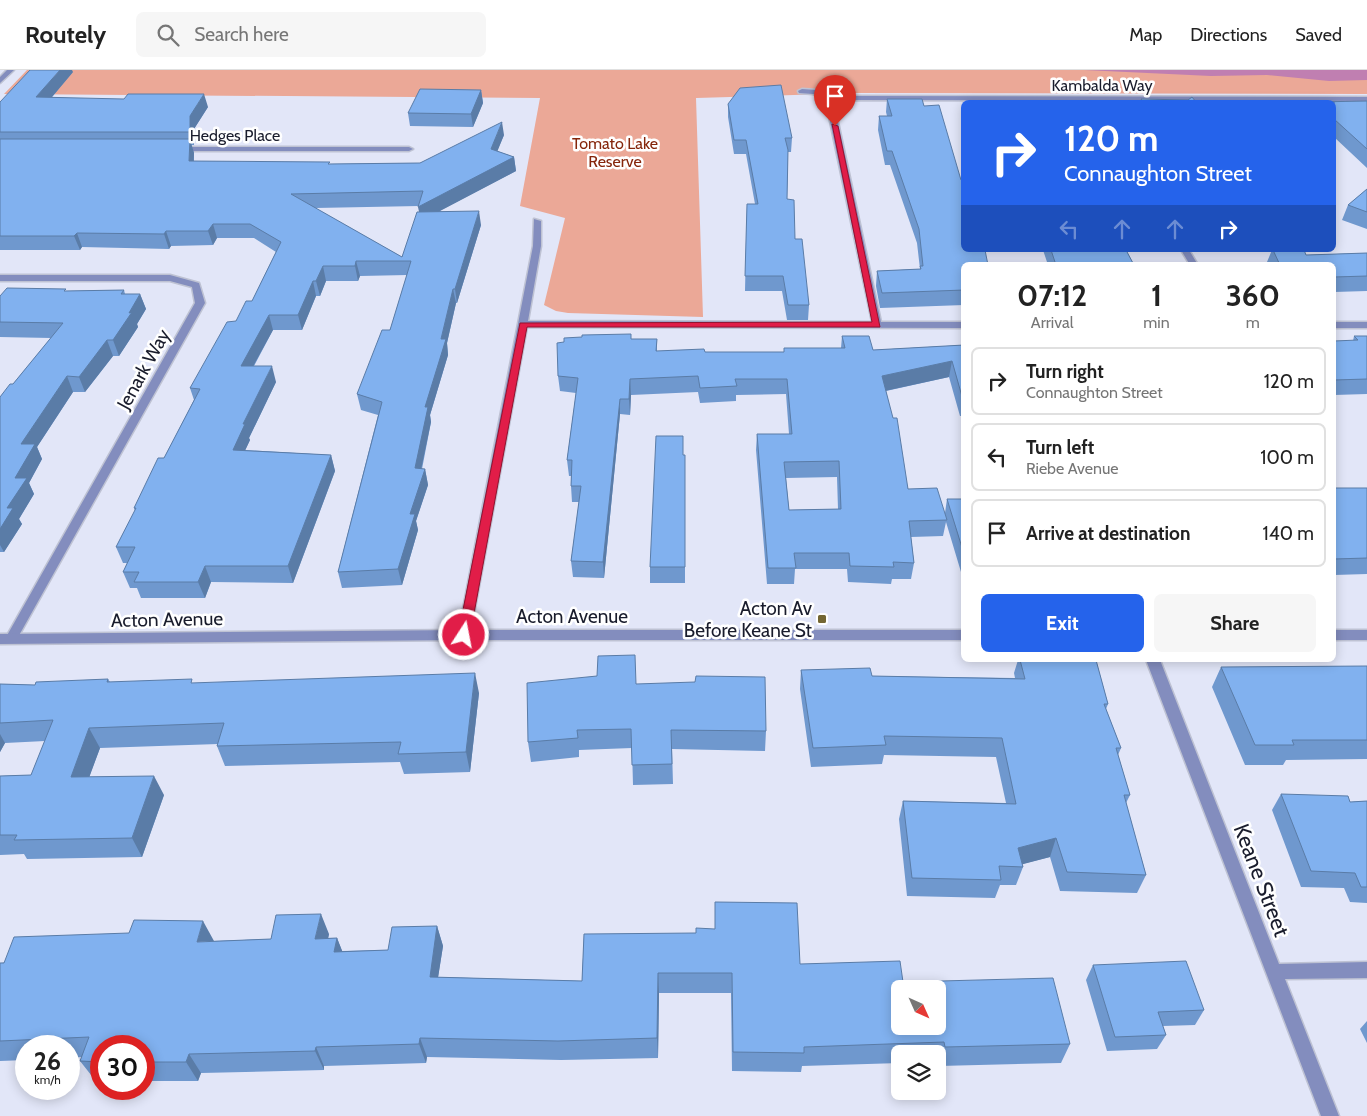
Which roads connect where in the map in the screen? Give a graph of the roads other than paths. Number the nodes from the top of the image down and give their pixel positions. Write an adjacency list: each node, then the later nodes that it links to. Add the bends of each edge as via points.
1 (11, 70): 2 (street)
2 (0, 81)
3 (802, 90): 7 (street)
4 (1367, 99): 6 (street, Kambalda Way)
5 (1014, 100): 7 (street, Kambalda Way, via 855,98)
6 (1230, 100)
7 (838, 101): 13 (street, via 831,107)
8 (170, 149): 9 (street, Hedges Place)
9 (409, 149)
10 (537, 221): 12 (street)
11 (0, 278): 21 (street, Jenark Way, via 170,278 196,285 200,303)
12 (523, 324): 13 (street); 17 (street)
13 (877, 325): 14 (street)
14 (961, 325)
15 (1336, 325): 16 (street)
16 (1367, 325)
17 (464, 635): 18 (street, Acton Avenue); 21 (street, Acton Avenue)
18 (961, 635)
19 (1336, 635): 20 (street)
20 (1367, 635)
21 (6, 639)
22 (1154, 662): 24 (street, Keane Street)
23 (1367, 970): 24 (street)
24 (1274, 972): 25 (street, Keane Street)
25 (1330, 1116)

